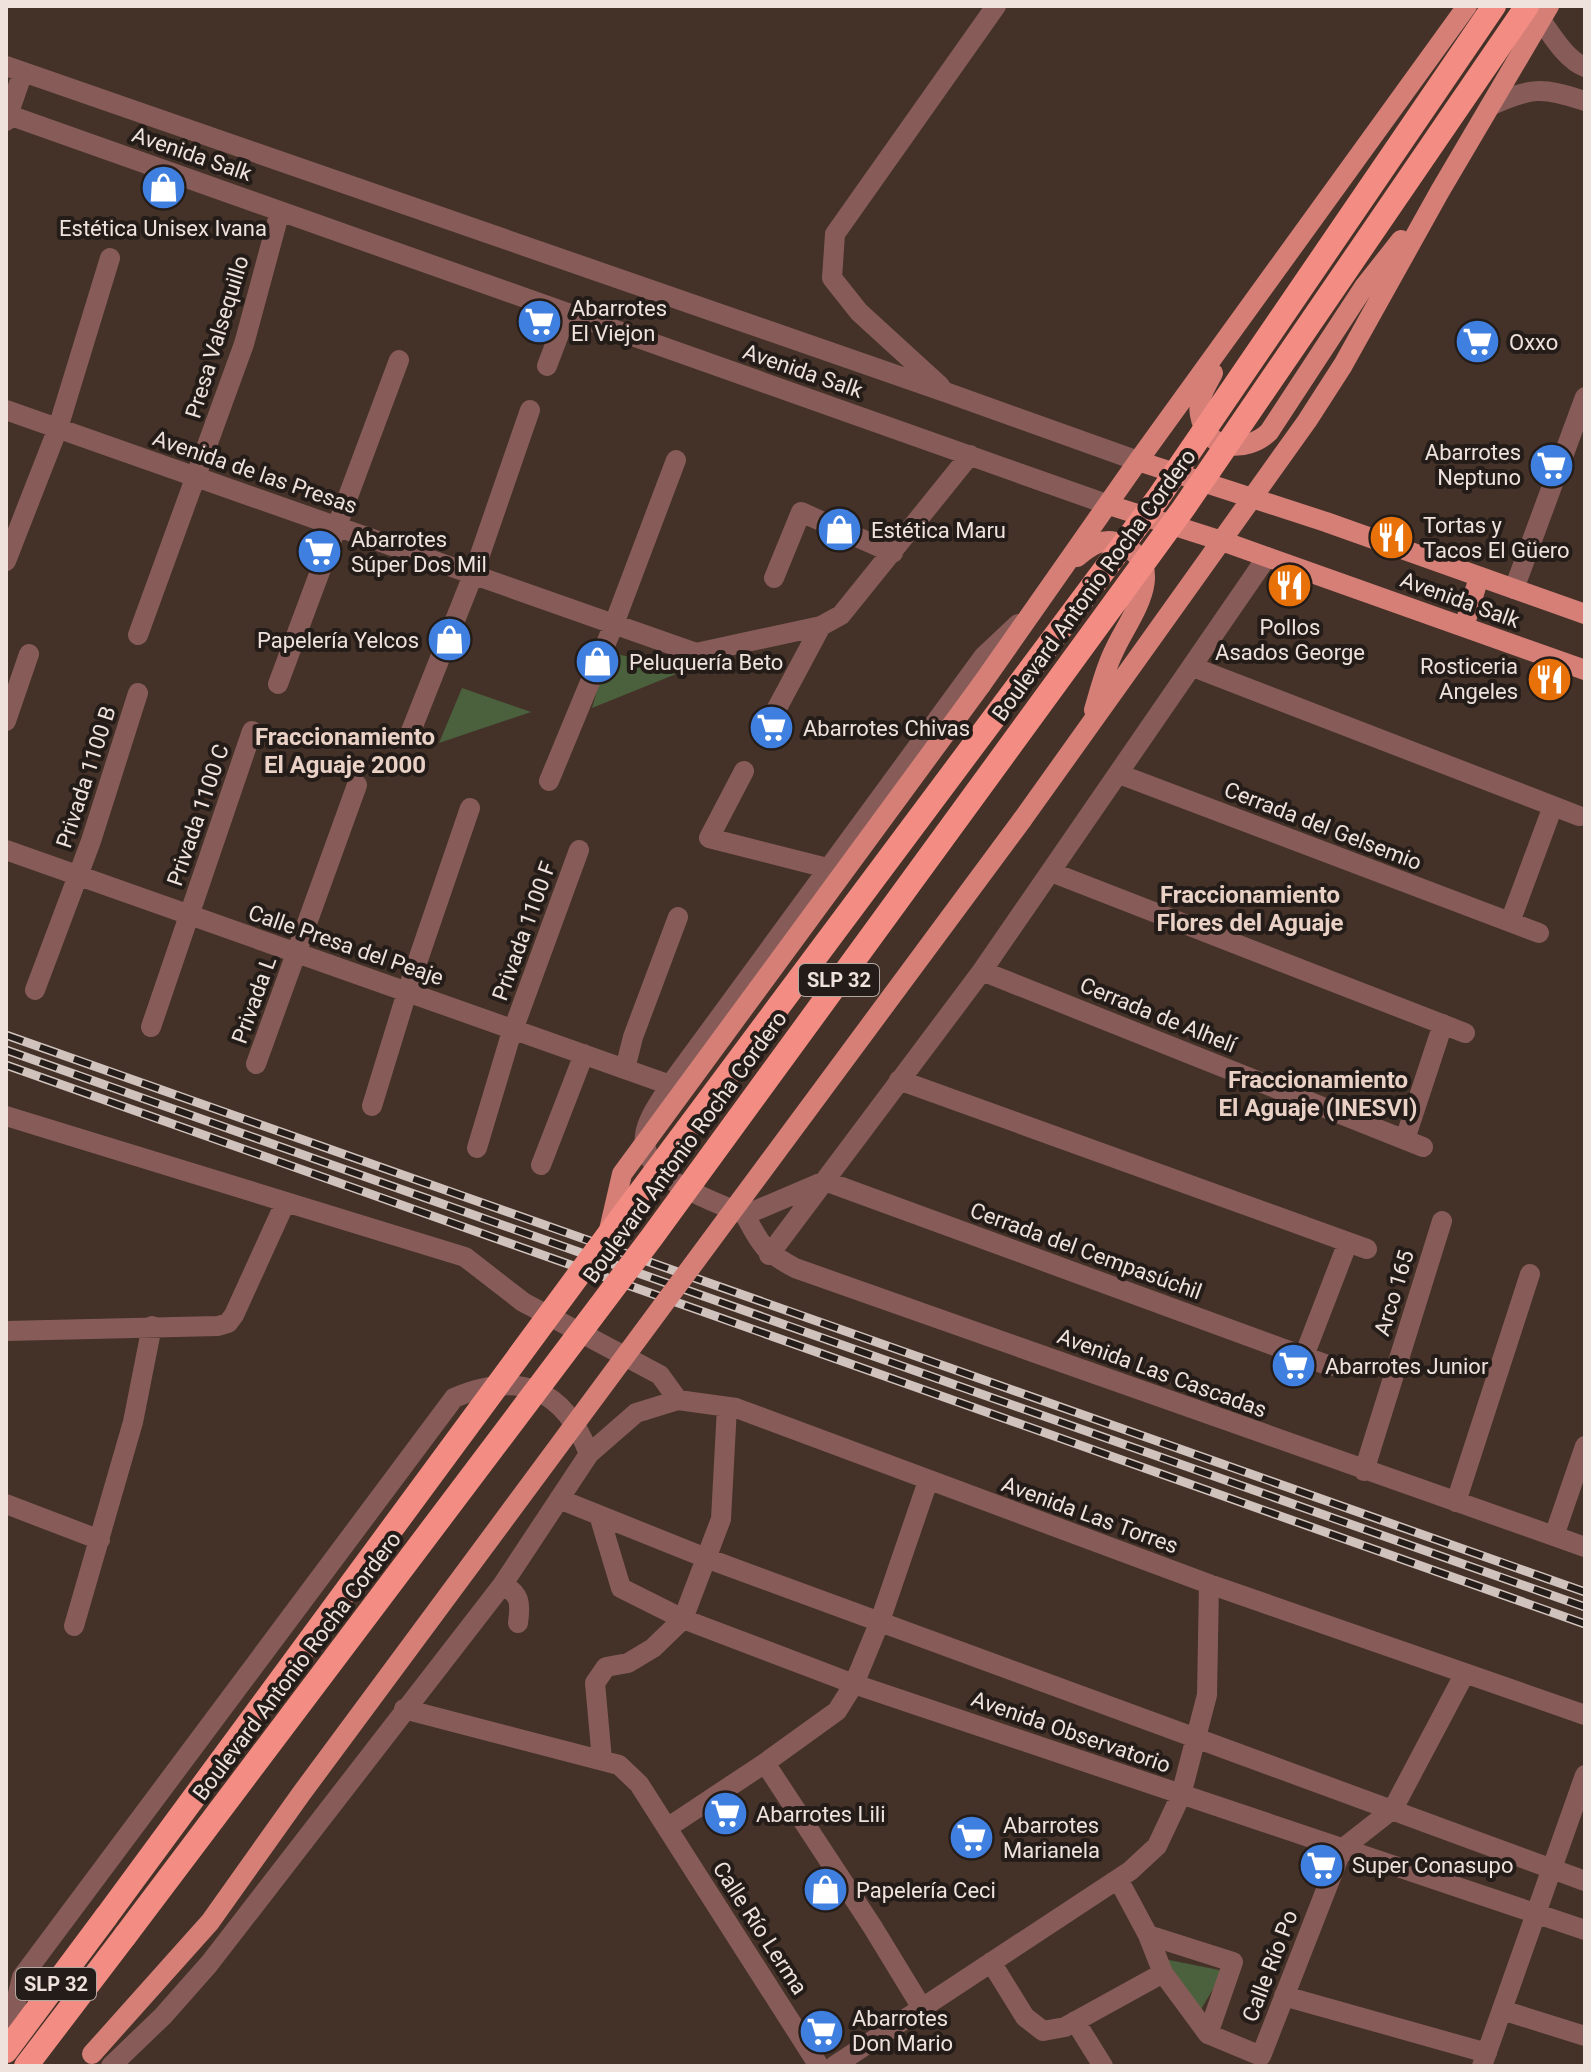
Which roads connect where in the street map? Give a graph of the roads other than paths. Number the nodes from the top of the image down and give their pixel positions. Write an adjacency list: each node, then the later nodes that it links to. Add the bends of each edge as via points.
1 (996, 6): 17 (street, via 835,234 832,278 859,312)
2 (1467, 6): 14 (main road, Boulevard Antonio Rocha Cordero)
3 (1494, 6): 91 (highway, Boulevard Antonio Rocha Cordero / SLP 32, bridge, via 1158,498)
4 (1538, 10): 5 (street, via 1560,47); 8 (main road); 148 (highway, Boulevard Antonio Rocha Cordero / SLP 32, bridge, via 1174,521 652,1237)
5 (1585, 67)
6 (15, 69): 9 (street); 17 (street, Avenida Salk)
7 (1585, 101): 8 (street, via 1549,90 1521,92)
8 (1490, 106): 10 (main road)
9 (7, 117): 11 (street, Avenida Salk)
10 (1440, 191): 14 (main road, via 1364,287 1269,432 1240,447 1219,442 1200,416 1202,393); 26 (main road, via 1343,365)
11 (280, 211): 13 (street, Avenida Salk); 25 (street, Presa Valsequillo, via 244,344)
12 (110, 258): 21 (street)
13 (567, 313): 16 (street); 22 (street, Avenida Salk)
14 (1237, 323): 24 (main road, Boulevard Antonio Rocha Cordero)
15 (399, 360): 28 (street)
16 (547, 366)
17 (948, 393): 24 (street, Avenida Salk)
18 (1584, 404): 37 (street)
19 (6, 410): 21 (street, Avenida de las Presas)
20 (530, 410): 34 (street)
21 (58, 428): 25 (street, Avenida de las Presas); 32 (street)
22 (970, 455): 27 (street, Avenida Salk); 30 (street, Avenida de las Presas)
23 (676, 460): 40 (street)
24 (1138, 461): 26 (main road, Avenida Salk); 27 (main road, Boulevard Antonio Rocha Cordero)
25 (197, 477): 28 (street, Avenida de las Presas); 43 (street, Presa Valsequillo)
26 (1253, 497): 29 (main road); 35 (main road, Avenida Salk)
27 (1109, 505): 29 (main road, Avenida Salk); 33 (main road, Boulevard Antonio Rocha Cordero)
28 (336, 527): 34 (street, Avenida de las Presas); 47 (street)
29 (1222, 541): 31 (main road, Avenida Salk); 51 (main road)
30 (893, 553): 36 (street, via 801,512); 41 (street, Avenida de las Presas, via 841,615)
31 (1267, 557): 42 (main road, Avenida Salk); 45 (street)
32 (6, 561)
33 (1063, 570): 38 (main road, Boulevard Antonio Rocha Cordero); 51 (main road, via 1101,541 1115,541 1129,548 1145,573 1141,601 1113,652)
34 (473, 575): 40 (street, Avenida de las Presas); 53 (street)
35 (1479, 577): 37 (main road, Avenida Salk); 42 (main road)
36 (774, 578)
37 (1514, 589): 39 (main road, Avenida Salk)
38 (1038, 605): 63 (street, Boulevard Antonio Rocha Cordero, via 984,656); 91 (main road, bridge, via 622,1174)
39 (1585, 614)
40 (614, 624): 41 (street, Avenida de las Presas, via 696,653); 56 (street)
41 (821, 626): 50 (street)
42 (1464, 627): 46 (main road, Avenida Salk)
43 (138, 635)
44 (29, 654): 49 (street)
45 (1193, 667): 55 (street); 58 (street)
46 (1585, 670)
47 (278, 684)
48 (138, 693): 65 (street, Privada 1100 B)
49 (6, 721)
50 (768, 725)
51 (1088, 729): 147 (main road, bridge, via 210,1922)
52 (252, 731): 66 (street, Privada 1100 C)
53 (411, 731)
54 (744, 771): 63 (street, via 709,838)
55 (1119, 774): 64 (street); 68 (street, Cerrada del Gelsemio)
56 (549, 781)
57 (357, 785): 70 (street, Privada L)
58 (1553, 806): 60 (street); 68 (street)
59 (470, 808): 73 (street)
60 (1579, 816)
61 (6, 850): 65 (street, Calle Presa del Peaje)
62 (579, 850): 76 (street, Privada 1100 F)
63 (827, 868): 82 (street, Boulevard Antonio Rocha Cordero)
64 (1051, 872): 71 (street); 74 (street)
65 (78, 876): 66 (street, Calle Presa del Peaje); 72 (street, Privada 1100 B)
66 (189, 915): 70 (street, Calle Presa del Peaje); 75 (street, Privada 1100 C)
67 (678, 917): 80 (street)
68 (1510, 922): 69 (street, Cerrada del Gelsemio)
69 (1539, 933)
70 (296, 953): 73 (street, Calle Presa del Peaje); 79 (street, Privada L)
71 (982, 971): 74 (street, Cerrada de Alhelí, via 1414,1143); 81 (street)
72 (35, 990)
73 (407, 992): 76 (street, Calle Presa del Peaje); 83 (street)
74 (1443, 1024): 77 (street)
75 (151, 1027)
76 (513, 1029): 78 (street, Calle Presa del Peaje); 85 (street, Privada 1100 F)
77 (1465, 1033)
78 (584, 1054): 80 (street, Calle Presa del Peaje); 86 (street)
79 (256, 1064)
80 (625, 1069): 82 (street, Calle Presa del Peaje)
81 (899, 1080): 87 (street); 96 (street, via 1358,1246)
82 (670, 1085): 89 (street, Boulevard Antonio Rocha Cordero, via 647,1126 647,1153 659,1172)
83 (372, 1106)
84 (6, 1116): 88 (street)
85 (477, 1148)
86 (541, 1165)
87 (825, 1181): 89 (street); 92 (street); 96 (street, Cerrada del Cempasúchil)
88 (285, 1203): 94 (street, via 228,1323); 98 (street, via 465,1257 523,1302 660,1375)
89 (745, 1215): 92 (street)
90 (1442, 1221): 102 (street, Arco 165)
91 (608, 1235): 145 (highway, Boulevard Antonio Rocha Cordero / SLP 32, bridge)
92 (769, 1255): 102 (street, Avenida Las Cascadas)
93 (1530, 1274): 105 (street)
94 (152, 1326): 95 (street); 109 (street, via 133,1422)
95 (6, 1331)
96 (1304, 1356): 97 (street, Cerrada del Cempasúchil)
97 (1330, 1366)
98 (678, 1400): 99 (street, Avenida Las Torres); 101 (street, Avenida Las Torres, via 636,1413)
99 (727, 1407): 103 (street, Avenida Las Torres); 111 (street, via 721,1519)
100 (1585, 1446): 108 (street)
101 (589, 1454): 104 (street, Avenida Las Torres); 144 (street, via 579,1427 561,1405 536,1390 509,1384 480,1386 454,1398 22,1977)
102 (1364, 1471): 105 (street, Avenida Las Cascadas)
103 (928, 1481): 113 (street, Avenida Las Torres); 115 (street)
104 (559, 1499): 107 (street, Avenida Observatorio); 112 (street, Avenida Las Torres)
105 (1456, 1502): 108 (street, Avenida Las Cascadas)
106 (6, 1504): 109 (street)
107 (599, 1515): 111 (street, Avenida Observatorio); 114 (street, Avenida Observatorio, via 621,1588)
108 (1554, 1536): 110 (street, Avenida Las Cascadas)
109 (100, 1540): 117 (street)
110 (1585, 1547)
111 (706, 1558): 114 (street); 115 (street, Avenida Observatorio)
112 (503, 1584): 116 (street, via 520,1600); 120 (street, Avenida Las Torres)
113 (1209, 1584): 118 (street, Avenida Las Torres); 122 (street, via 1207,1695)
114 (683, 1619): 119 (street, Avenida Observatorio); 123 (street, via 653,1648 628,1663 606,1667 595,1683)
115 (880, 1621): 119 (street); 122 (street, Avenida Observatorio)
116 (518, 1623)
117 (74, 1626)
118 (1465, 1673): 121 (street, Avenida Las Torres); 127 (street)
119 (854, 1684): 124 (street, via 837,1711); 126 (street, Avenida Observatorio)
120 (404, 1709): 123 (street, Calle Río Lerma); 149 (street, Avenida Las Torres, via 209,1964)
121 (1585, 1715)
122 (1196, 1738): 126 (street); 127 (street, Avenida Observatorio)
123 (602, 1760): 128 (street, Calle Río Lerma, via 619,1765 639,1784)
124 (765, 1763): 128 (street); 139 (street)
125 (1585, 1775): 130 (street)
126 (1181, 1795): 129 (street, Avenida Observatorio); 131 (street, via 1157,1846)
127 (1393, 1809): 129 (street); 130 (street, Avenida Observatorio)
128 (667, 1828): 150 (street, Calle Río Lerma)
129 (1342, 1849): 133 (street, Avenida Observatorio); 138 (street, Calle Río Po)
130 (1552, 1870): 132 (street, Avenida Observatorio); 133 (street)
131 (1118, 1879): 135 (street); 136 (street)
132 (1585, 1881)
133 (1536, 1913): 134 (street, Avenida Observatorio); 140 (street)
134 (1585, 1930)
135 (1148, 1935): 137 (street); 142 (street, via 1233,1962)
136 (991, 1962): 139 (street); 141 (street, via 1025,2017 1043,2031)
137 (1163, 1973): 141 (street); 142 (street)
138 (1284, 1996): 142 (street, Calle Río Po, via 1261,2056); 146 (street)
139 (922, 2008): 151 (street)
140 (1502, 2010): 143 (street); 146 (street)
141 (1075, 2021): 152 (street)
142 (1208, 2034)
143 (1585, 2036)
144 (6, 2044)
145 (6, 2051)
146 (1485, 2059)
147 (86, 2060)
148 (26, 2066)
149 (111, 2066)
150 (819, 2066)
151 (834, 2066)
152 (1103, 2066)

